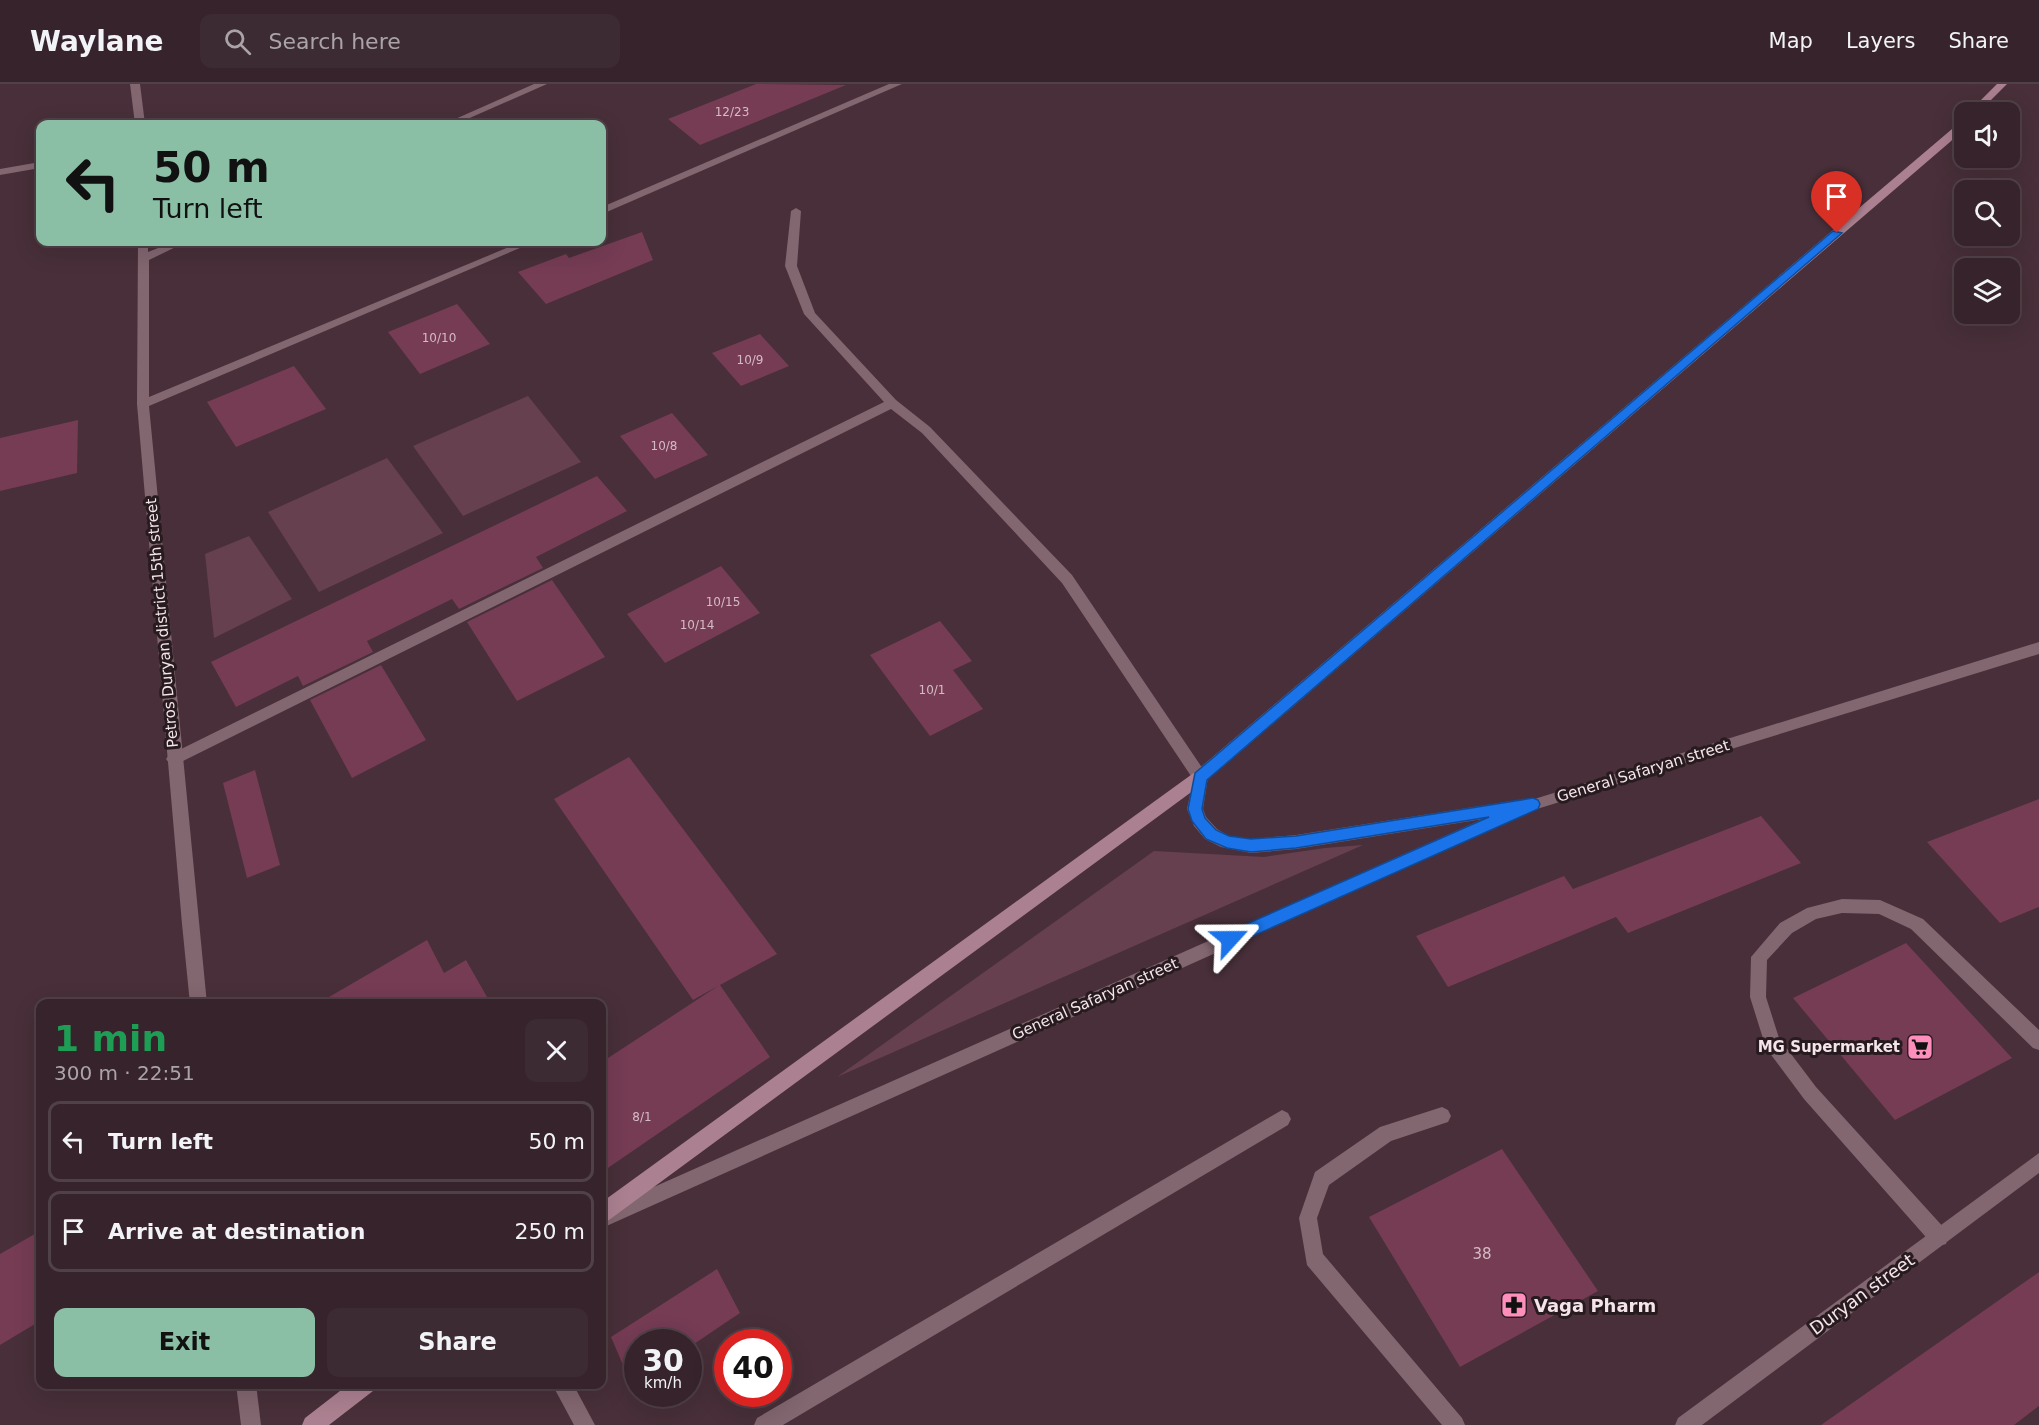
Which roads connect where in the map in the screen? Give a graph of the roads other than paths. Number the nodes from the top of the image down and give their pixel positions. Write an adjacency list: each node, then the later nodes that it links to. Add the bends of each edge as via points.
1 (135, 84): 6 (street)
2 (542, 84): 7 (street)
3 (897, 84): 11 (street)
4 (2002, 84): 5 (main road)
5 (1984, 102)
6 (140, 120)
7 (458, 120)
8 (1954, 132): 21 (main road)
9 (36, 166): 10 (street)
10 (0, 172)
11 (606, 209)
12 (796, 211): 17 (street, via 791,266 810,314)
13 (143, 246): 16 (street, Petros Duryan district 15th street)
14 (171, 246): 16 (street)
15 (519, 246): 18 (street)
16 (143, 258): 18 (street, Petros Duryan district 15th street)
17 (892, 403): 20 (street); 21 (street, via 926,430 1066,579)
18 (143, 404): 20 (street, Petros Duryan district 15th street)
19 (2039, 648): 22 (street, General Safaryan street)
20 (174, 759): 23 (street, Petros Duryan district 15th street)
21 (1200, 777): 22 (street, via 1195,809 1199,821 1211,834 1227,842 1251,846); 28 (main road)
22 (1533, 804): 29 (street, General Safaryan street)
23 (198, 999)
24 (2039, 1042): 30 (street, via 1917,924 1880,907 1842,906 1813,913 1786,928 1759,957 1758,997 1772,1042 1810,1093)
25 (1442, 1116): 38 (street, via 1386,1133 1322,1179 1308,1218 1314,1258)
26 (1282, 1119): 37 (street)
27 (2039, 1162): 30 (street, Duryan street)
28 (606, 1210)
29 (606, 1217)
30 (1939, 1237): 39 (street, Duryan street)
31 (247, 1389): 34 (street)
32 (359, 1389): 35 (main road)
33 (565, 1389): 36 (street)
34 (251, 1425)
35 (312, 1425)
36 (585, 1425)
37 (764, 1425)
38 (1455, 1425)
39 (1685, 1425)

